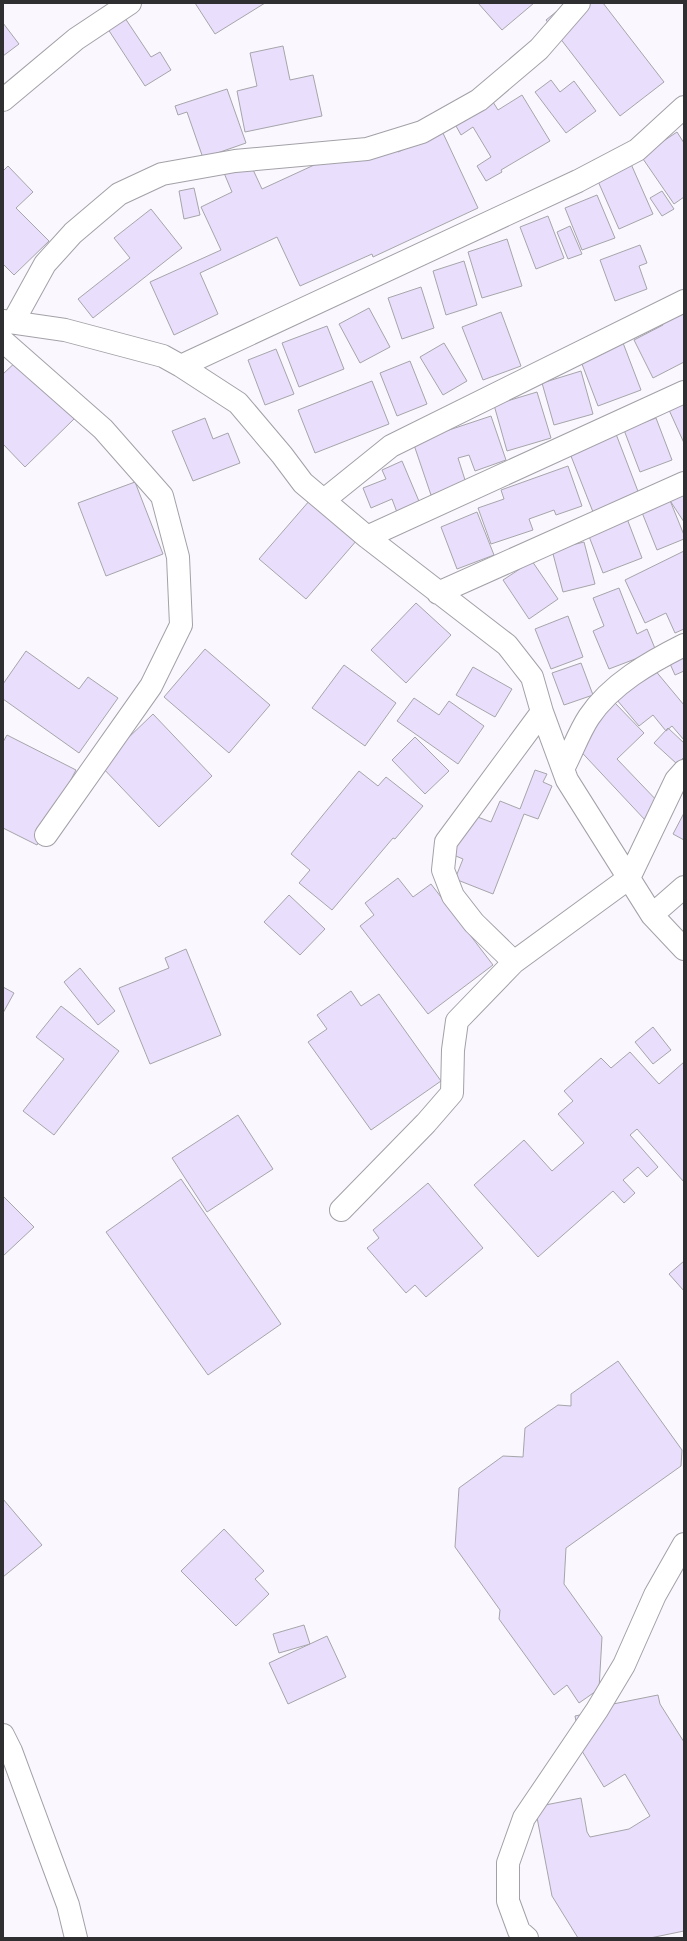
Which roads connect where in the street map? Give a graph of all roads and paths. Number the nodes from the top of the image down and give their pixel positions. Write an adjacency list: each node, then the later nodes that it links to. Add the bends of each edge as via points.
1 (130, 3): 3 (street, via 76,39)
2 (579, 3): 6 (street, via 539,49 479,100 422,132 367,149 235,161 162,174 119,194 73,233 45,264)
3 (3, 100)
4 (684, 107): 8 (street, via 637,150)
5 (684, 301): 11 (street, via 391,446)
6 (8, 321): 8 (street, via 65,330 163,356)
7 (3, 341): 18 (street, via 103,429 162,496 178,557 181,626 151,686)
8 (181, 366): 11 (street, via 238,403 303,483)
9 (684, 392): 12 (street)
10 (684, 482): 13 (street)
11 (324, 500): 12 (street)
12 (367, 537): 13 (street)
13 (438, 593): 15 (street, via 507,645 532,677)
14 (684, 645): 16 (street, via 656,659 611,691 589,717)
15 (542, 712): 16 (street); 23 (street, via 446,842 443,870 453,896 474,924)
16 (563, 769): 19 (street, via 567,780)
17 (684, 771): 19 (street, via 676,780)
18 (46, 835)
19 (629, 878): 21 (street); 23 (street)
20 (684, 887): 21 (street)
21 (652, 915): 22 (street)
22 (684, 949)
23 (514, 962): 24 (street, via 457,1021 452,1093)
24 (341, 1210)
25 (684, 1544): 28 (street, via 655,1595 624,1665 597,1710 524,1818 508,1864 508,1901 519,1931)
26 (3, 1734): 27 (street, via 68,1905)
27 (76, 1938)
28 (527, 1938)

